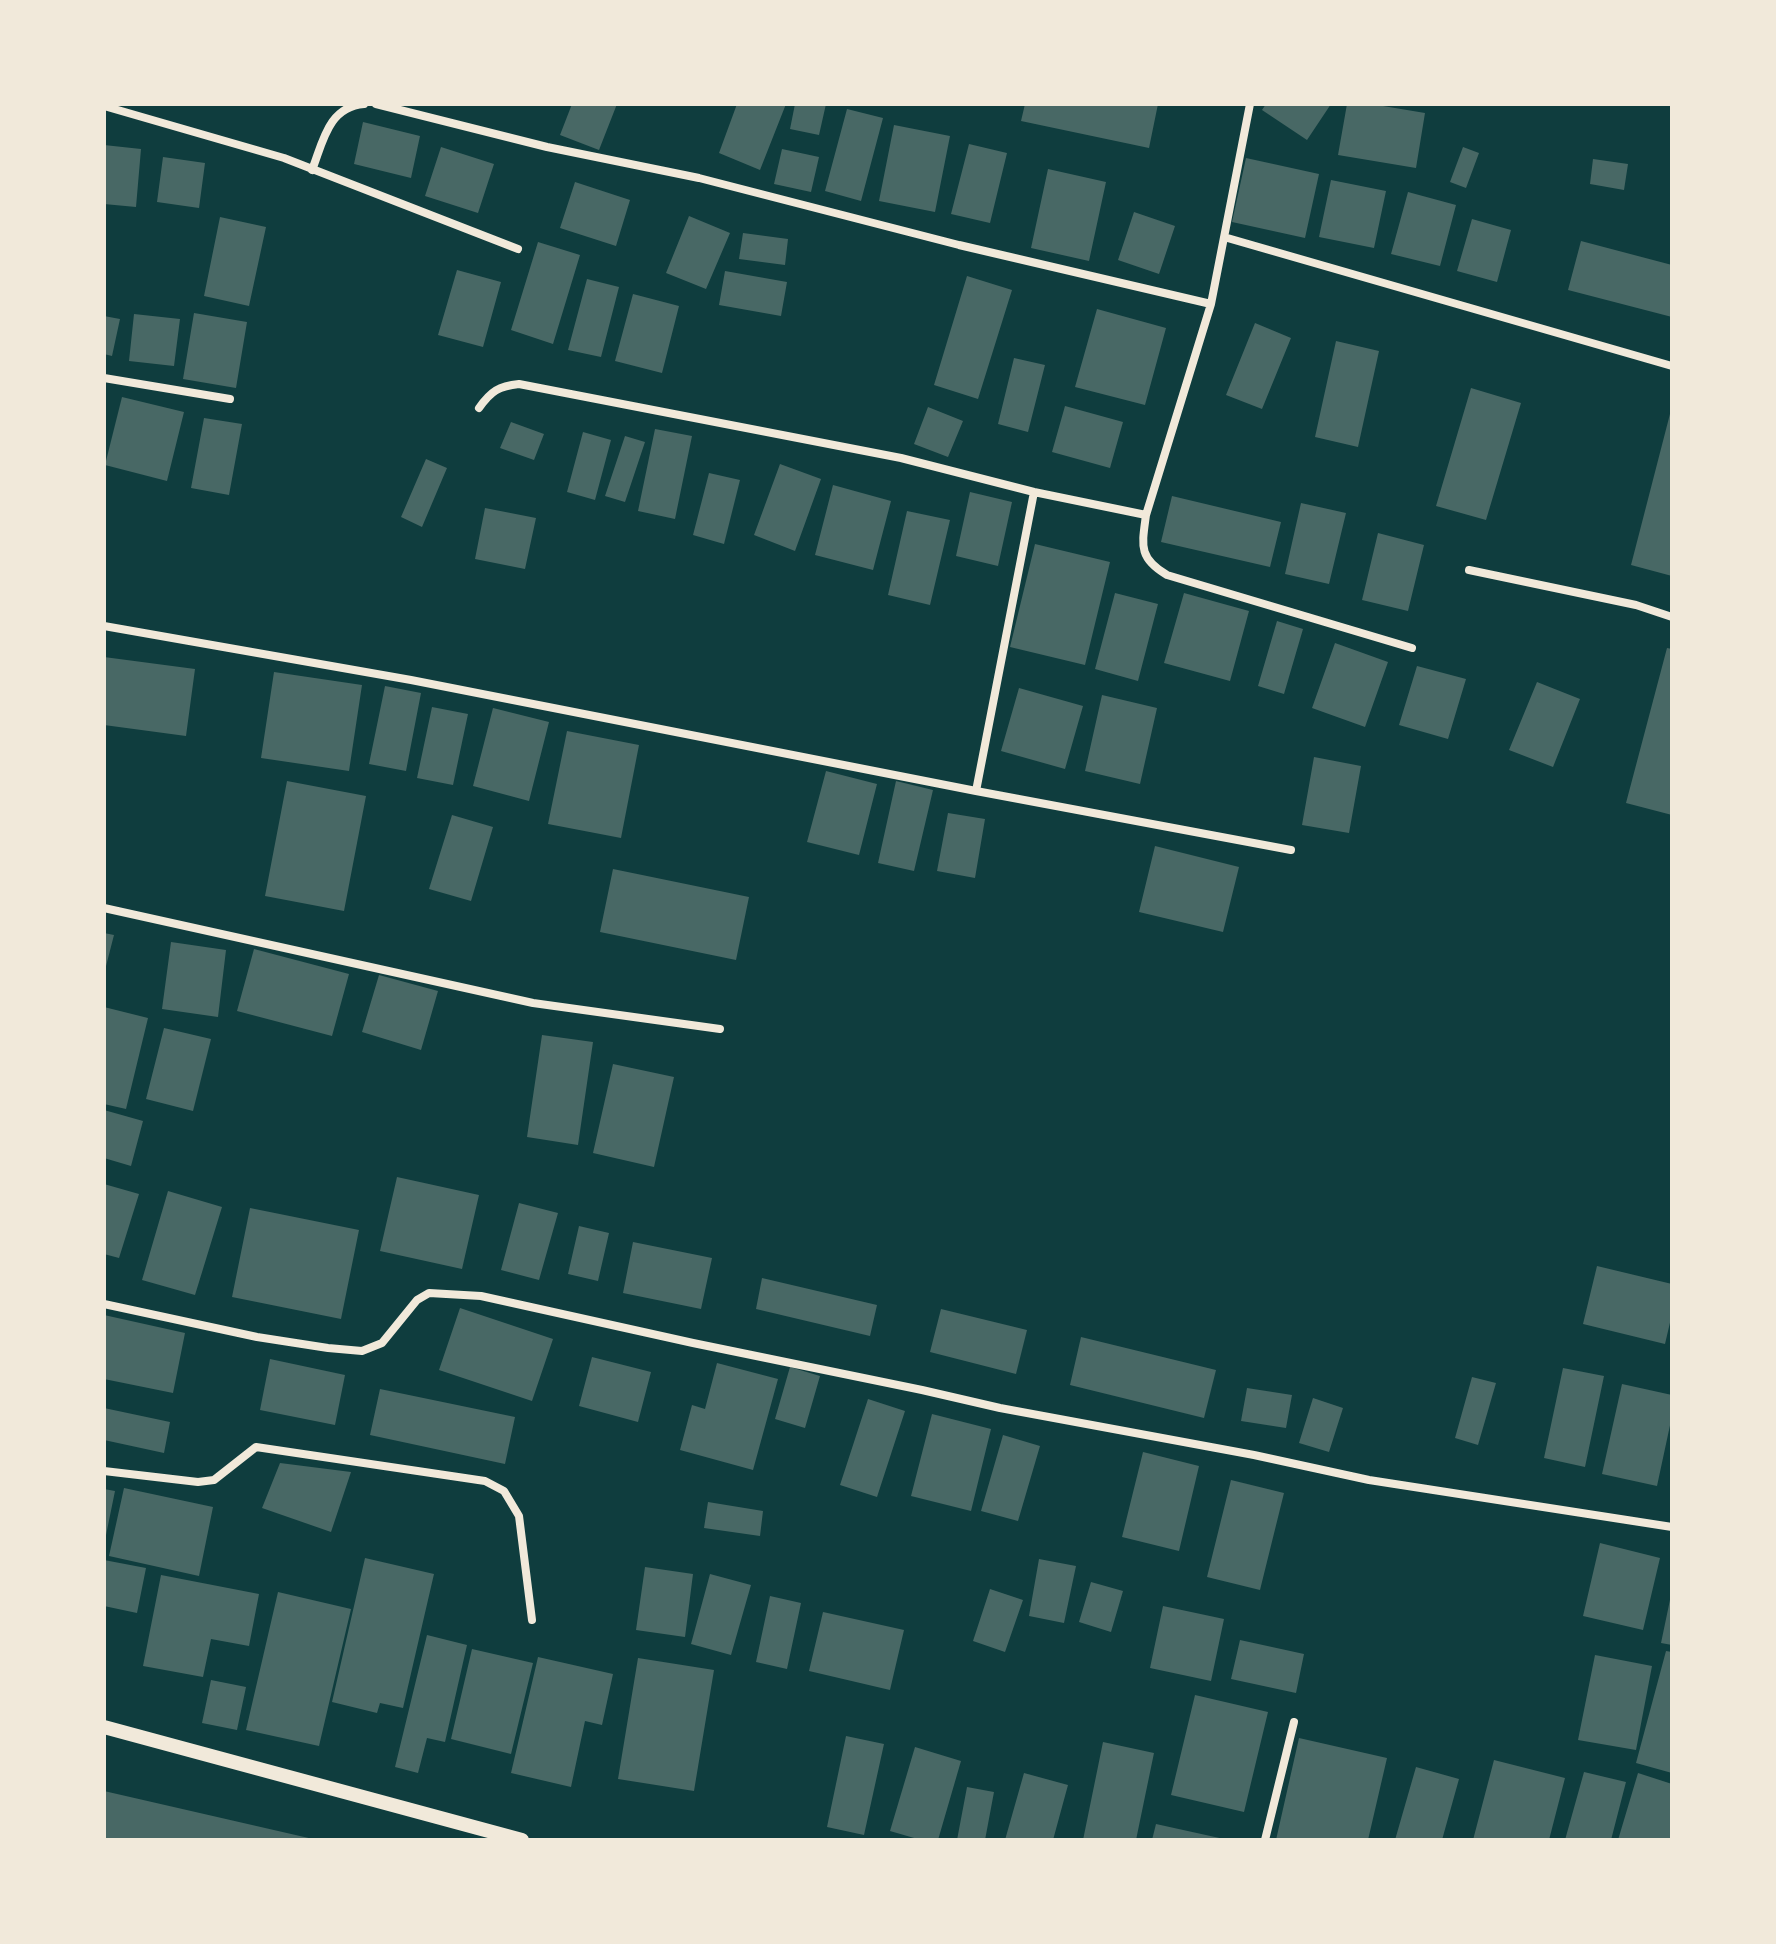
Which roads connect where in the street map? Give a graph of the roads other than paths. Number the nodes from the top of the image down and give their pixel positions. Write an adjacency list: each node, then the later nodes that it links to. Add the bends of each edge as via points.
1 (364, 104): 5 (street, via 342,110 331,121)
2 (376, 104): 8 (street)
3 (1250, 104): 6 (street)
4 (104, 106): 5 (street)
5 (312, 170): 7 (street)
6 (1224, 237): 8 (street); 9 (street)
7 (518, 249)
8 (1211, 304): 14 (street)
9 (1672, 366)
10 (104, 378): 11 (street)
11 (230, 399)
12 (479, 408): 13 (street, via 500,386 519,384 901,458)
13 (1034, 492): 14 (street); 19 (street)
14 (1146, 515): 18 (street, via 1143,552 1167,575)
15 (1469, 570): 16 (street)
16 (1672, 617)
17 (104, 626): 19 (street, via 411,680)
18 (1412, 648)
19 (976, 791): 20 (street)
20 (1291, 850)
21 (104, 908): 22 (street, via 533,1003)
22 (720, 1029)
23 (104, 1304): 25 (street, via 257,1337 362,1351 382,1343 429,1293 481,1296 1000,1408 1369,1480)
24 (104, 1471): 26 (street, via 214,1480 256,1447 485,1481 504,1491 519,1516)
25 (1672, 1527)
26 (532, 1620)
27 (1294, 1722): 30 (street)
28 (104, 1727): 29 (street)
29 (522, 1840)
30 (1265, 1840)

